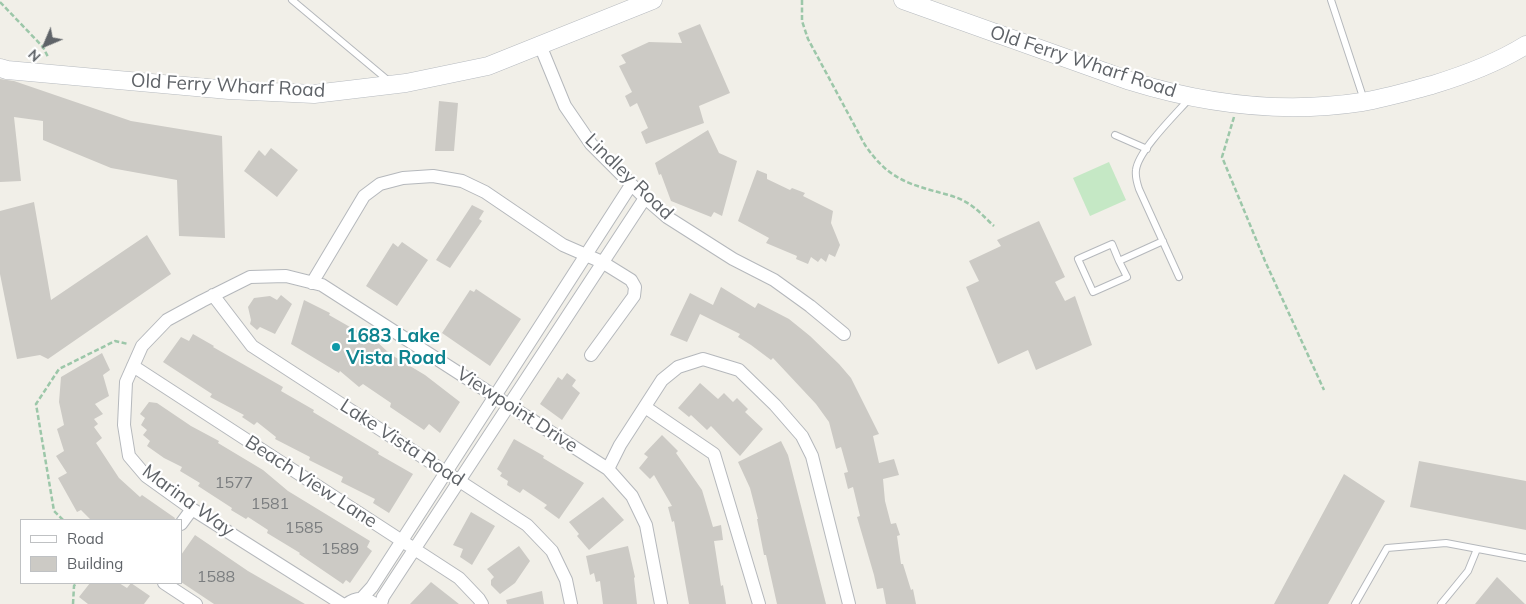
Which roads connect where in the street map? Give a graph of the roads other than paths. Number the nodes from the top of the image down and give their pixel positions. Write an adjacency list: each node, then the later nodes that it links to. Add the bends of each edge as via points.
1 (292, 0): 8 (lane)
2 (653, 0): 5 (street, Old Ferry Wharf Road)
3 (903, 0): 9 (street, Old Ferry Wharf Road, via 1130,82)
4 (1331, 0): 10 (lane)
5 (540, 45): 8 (street, Old Ferry Wharf Road, via 488,66); 13 (street, Lindley Road, via 565,106 591,144)
6 (1526, 45): 10 (street, Old Ferry Wharf Road, via 1457,77)
7 (0, 68): 8 (street, Old Ferry Wharf Road, via 229,90 314,94)
8 (393, 84)
9 (1190, 97): 10 (street, Old Ferry Wharf Road, via 1238,104 1302,107); 12 (lane)
10 (1364, 102)
11 (1115, 135): 12 (lane)
12 (1147, 148): 15 (lane, via 1137,164 1135,177)
13 (631, 185): 14 (street, Lindley Road); 16 (street)
14 (645, 198): 18 (street); 22 (street, Lindley Road, via 667,217 732,259 774,280)
15 (1163, 241): 17 (lane); 19 (lane)
16 (586, 254): 18 (street); 20 (street, via 563,245 486,192 462,181 433,176 402,178 380,184 364,196); 25 (street)
17 (1119, 260): 17 (lane, via 1127,277 1093,292 1078,259 1112,244)
18 (602, 262): 23 (street, via 631,280 635,287 634,296); 26 (street)
19 (1179, 277)
20 (312, 283): 21 (street, Viewpoint Drive, via 286,276 250,278); 25 (street, Viewpoint Drive, via 322,285)
21 (212, 296): 24 (street, Marina Way, via 168,320 142,346); 29 (street, Lake Vista Road, via 252,346)
22 (844, 334)
23 (591, 355)
24 (134, 366): 31 (street, Marina Way, via 126,382 124,425 129,456 146,476); 33 (street, Beach View Lane)
25 (495, 396): 26 (street, Viewpoint Drive); 29 (street)
26 (509, 405): 28 (street, Viewpoint Drive); 30 (street)
27 (645, 407): 28 (street); 47 (street, via 714,454); 48 (street, via 662,380 678,367 703,359 739,370 802,436 812,456)
28 (608, 468): 46 (street, Viewpoint Drive, via 632,496 646,525)
29 (446, 472): 30 (street, Lake Vista Road); 33 (street)
30 (459, 481): 34 (street); 45 (street, Lake Vista Road, via 527,525 552,551 566,580)
31 (192, 508): 32 (street); 40 (street, Marina Way)
32 (182, 523)
33 (402, 541): 34 (street, Beach View Lane); 38 (street)
34 (414, 549): 43 (street); 44 (street, Beach View Lane, via 459,578)
35 (1477, 549): 36 (lane); 49 (lane, via 1446,542 1387,548); 50 (lane, via 1468,570)
36 (1526, 558)
37 (166, 584): 39 (street)
38 (362, 598): 41 (street); 42 (street)
39 (196, 604)
40 (342, 604)
41 (347, 604)
42 (375, 604)
43 (381, 604)
44 (482, 604)
45 (571, 604)
46 (661, 604)
47 (759, 604)
48 (849, 604)
49 (1355, 604)
50 (1440, 604)

